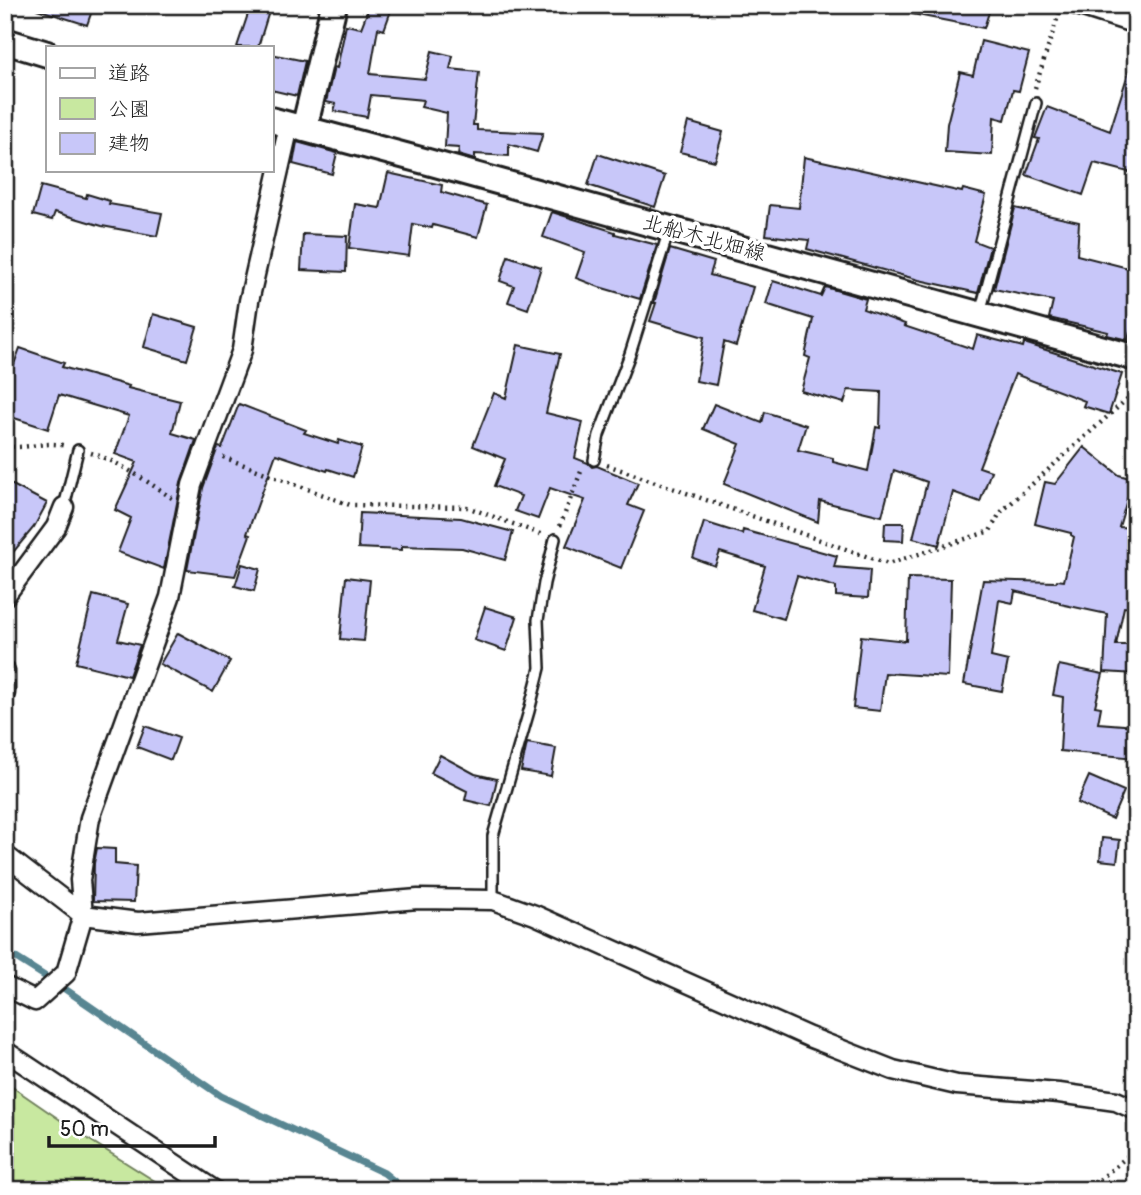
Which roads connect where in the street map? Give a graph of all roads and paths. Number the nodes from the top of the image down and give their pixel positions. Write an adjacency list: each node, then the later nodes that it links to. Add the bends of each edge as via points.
1 (334, 5): 8 (main road)
2 (1061, 5): 7 (path, via 1034,91)
3 (1077, 5): 4 (street)
4 (1136, 24)
5 (5, 41): 6 (main road)
6 (46, 54)
7 (1036, 103): 10 (lane)
8 (288, 125): 9 (main road, 北船木北畑線); 15 (street, via 242,350)
9 (669, 229): 10 (main road, 北船木北畑線); 16 (lane)
10 (979, 314): 11 (main road, 北船木北畑線)
11 (1136, 358)
12 (1136, 391): 16 (path, via 1000,513 990,531 888,564)
13 (5, 446): 14 (path, via 19,449 54,443)
14 (78, 450): 17 (lane); 18 (path, via 104,457)
15 (205, 450): 18 (street); 19 (path, via 350,505 467,507)
16 (594, 460): 19 (path, via 586,458)
17 (64, 508): 20 (street, via 56,527)
18 (187, 508): 25 (street, via 170,597 90,818 80,880)
19 (555, 539): 24 (lane, via 538,620 540,668 493,836)
20 (5, 596)
21 (5, 671): 22 (street)
22 (5, 693)
23 (5, 855): 25 (street)
24 (493, 900): 25 (street, via 418,900 138,922); 28 (street, via 892,1070 957,1086 1116,1101)
25 (83, 915): 26 (street, via 66,973 35,1001)
26 (5, 986)
27 (5, 1051): 30 (street)
28 (1136, 1110)
29 (1136, 1149): 31 (path)
30 (214, 1190)
31 (1090, 1190)

